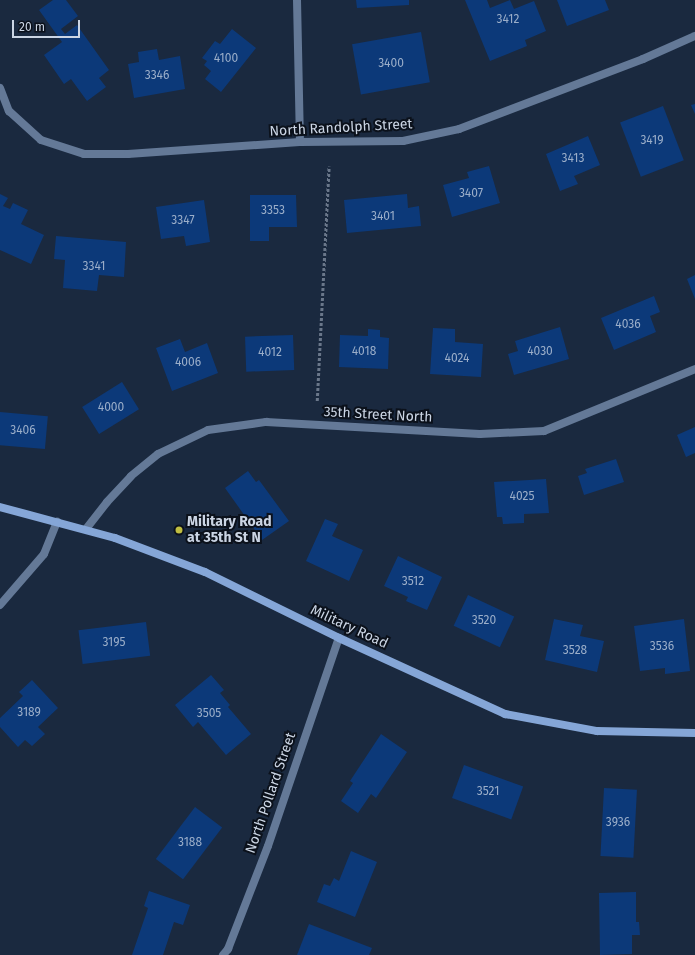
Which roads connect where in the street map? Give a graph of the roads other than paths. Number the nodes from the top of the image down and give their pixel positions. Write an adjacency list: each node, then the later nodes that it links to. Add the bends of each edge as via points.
1 (297, 0): 4 (street)
2 (695, 36): 4 (street, North Randolph Street, via 643,59 459,129 403,140)
3 (0, 88): 4 (street, North Randolph Street, via 9,111 41,140 84,154 128,154)
4 (300, 142)
5 (695, 369): 8 (street, 35th Street North, via 544,431 480,434 266,422 208,430 158,454 131,476)
6 (0, 507): 7 (main road, Military Road)
7 (57, 522): 8 (main road, Military Road); 9 (street, via 44,554)
8 (86, 529): 10 (main road, Military Road, via 205,572)
9 (0, 605)
10 (340, 638): 11 (main road, Military Road, via 505,714 597,732); 12 (street, North Pollard Street, via 268,846 228,949)
11 (695, 733)
12 (223, 955)

